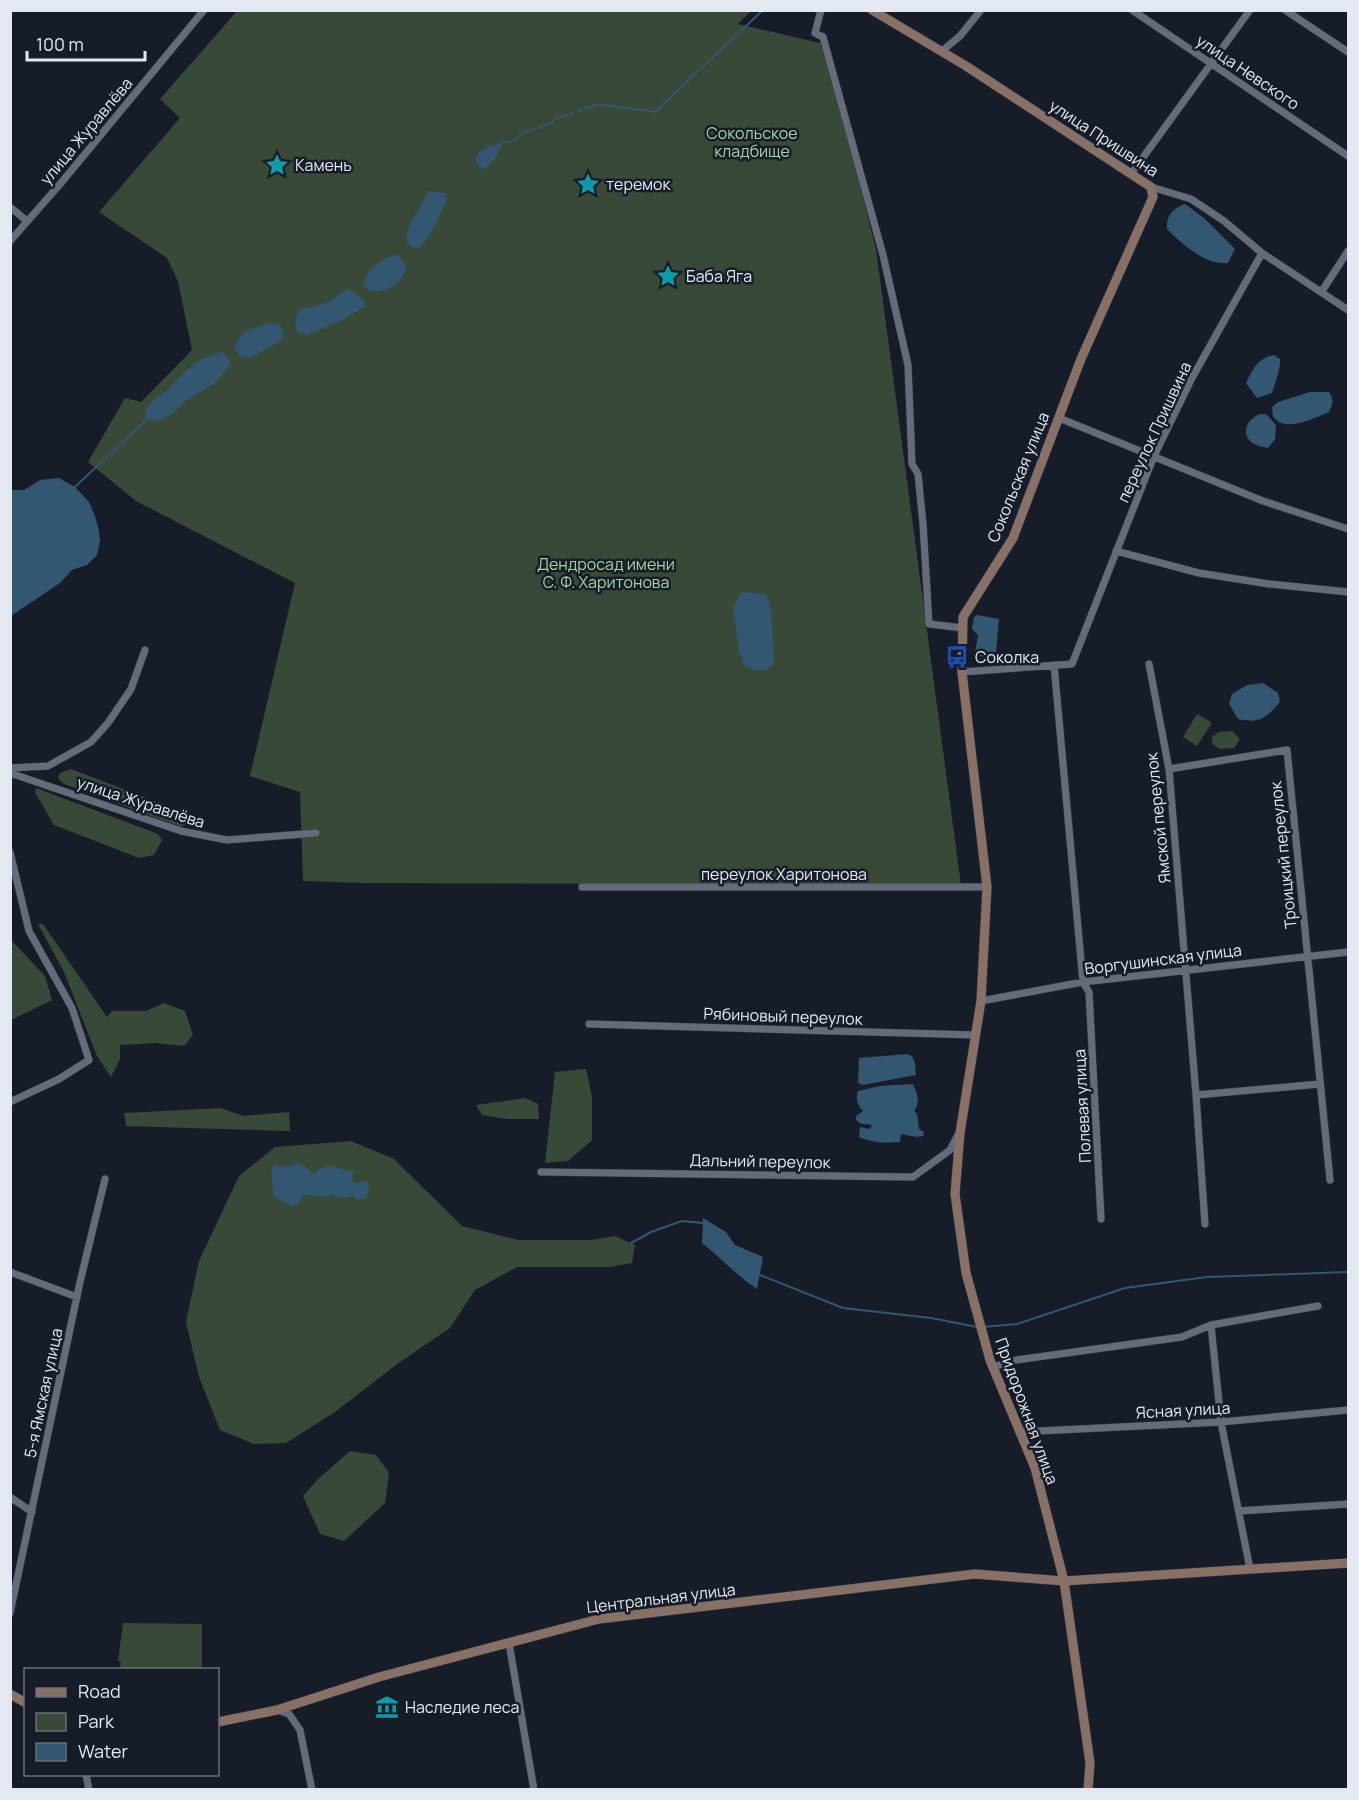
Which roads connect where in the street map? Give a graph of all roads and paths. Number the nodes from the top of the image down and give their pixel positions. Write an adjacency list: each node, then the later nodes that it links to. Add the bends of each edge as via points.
1 (204, 10): 15 (street, улица Журавлёва)
2 (821, 10): 26 (street, via 815,33 823,37 908,365 912,464 918,474 928,624)
3 (872, 10): 8 (street, улица Пришвина)
4 (981, 10): 8 (street)
5 (1132, 10): 10 (street, улица Невского)
6 (1250, 10): 10 (street)
7 (1285, 10): 9 (street)
8 (942, 51): 12 (street, улица Пришвина)
9 (1348, 52)
10 (1211, 63): 11 (street, улица Невского); 12 (street)
11 (1348, 156)
12 (1131, 174): 13 (street, улица Пришвина)
13 (1151, 187): 18 (street, улица Пришвина, via 1191,200); 21 (street, Сокольская улица, via 1153,197)
14 (10, 207): 15 (street)
15 (27, 221): 16 (street, улица Журавлёва)
16 (10, 241)
17 (1348, 251): 19 (street)
18 (1262, 253): 19 (street, улица Пришвина); 22 (street, переулок Пришвина, via 1192,378)
19 (1322, 291): 20 (street, улица Пришвина)
20 (1348, 310)
21 (1059, 418): 22 (street); 26 (street, Сокольская улица, via 1013,538 963,616)
22 (1154, 456): 23 (street, via 1263,501); 24 (street, переулок Пришвина)
23 (1348, 529)
24 (1116, 550): 25 (street, via 1199,573); 29 (street, переулок Пришвина, via 1072,664)
25 (1348, 592)
26 (963, 628): 30 (street, Сокольская улица)
27 (145, 650): 31 (street, via 131,689 91,742 48,766)
28 (1149, 664): 32 (street, Ямской переулок)
29 (1054, 665): 30 (street); 41 (street)
30 (962, 672): 37 (street, Сокольская улица)
31 (10, 768)
32 (1169, 769): 39 (street, Троицкий переулок, via 1287,750); 40 (street, Ямской переулок)
33 (10, 773): 34 (street, улица Журавлёва, via 212,838)
34 (316, 833)
35 (10, 852): 47 (street, via 29,931 72,1008 89,1060 59,1080)
36 (582, 887): 37 (street, переулок Харитонова)
37 (987, 887): 42 (street, Сокольская улица)
38 (1348, 952): 39 (street, Воргушинская улица)
39 (1307, 957): 40 (street, Воргушинская улица); 45 (street, Троицкий переулок)
40 (1185, 970): 41 (street, Воргушинская улица); 46 (street, Ямской переулок)
41 (1083, 982): 42 (street, Воргушинская улица); 52 (street, Полевая улица, via 1089,992)
42 (981, 1001): 44 (street, Придорожная улица)
43 (589, 1024): 44 (street, Рябиновый переулок)
44 (976, 1035): 48 (street, Придорожная улица)
45 (1320, 1084): 46 (street); 51 (street, Троицкий переулок)
46 (1196, 1095): 53 (street, Ямской переулок)
47 (10, 1102)
48 (960, 1133): 49 (street, Дальний переулок, via 950,1150 913,1177); 58 (street, Придорожная улица, via 956,1194 966,1273)
49 (541, 1172)
50 (105, 1179): 55 (street, 5-я Ямская улица)
51 (1330, 1180)
52 (1101, 1219)
53 (1205, 1224)
54 (10, 1272): 55 (street)
55 (77, 1297): 65 (street, 5-я Ямская улица)
56 (1318, 1306): 57 (street)
57 (1210, 1325): 58 (street, via 1182,1337 1016,1360); 60 (street)
58 (993, 1367): 61 (street, Придорожная улица)
59 (1348, 1410): 60 (street, Ясная улица)
60 (1221, 1422): 61 (street, Ясная улица); 64 (street)
61 (1019, 1432): 68 (street, Придорожная улица, via 1035,1468)
62 (10, 1497): 65 (street)
63 (1348, 1504): 64 (street)
64 (1239, 1511): 67 (street)
65 (32, 1512): 69 (street, 5-я Ямская улица)
66 (1348, 1563): 67 (street, Центральная улица)
67 (1250, 1569): 68 (street, Центральная улица)
68 (1064, 1581): 70 (street, Центральная улица, via 975,1574 599,1619); 75 (street, Придорожная улица, via 1090,1763)
69 (10, 1613)
70 (509, 1643): 71 (street, Центральная улица, via 380,1677); 74 (street)
71 (277, 1710): 72 (street, Центральная улица); 73 (street, via 289,1714 300,1730)
72 (219, 1722)
73 (312, 1790)
74 (534, 1790)
75 (1088, 1790)

